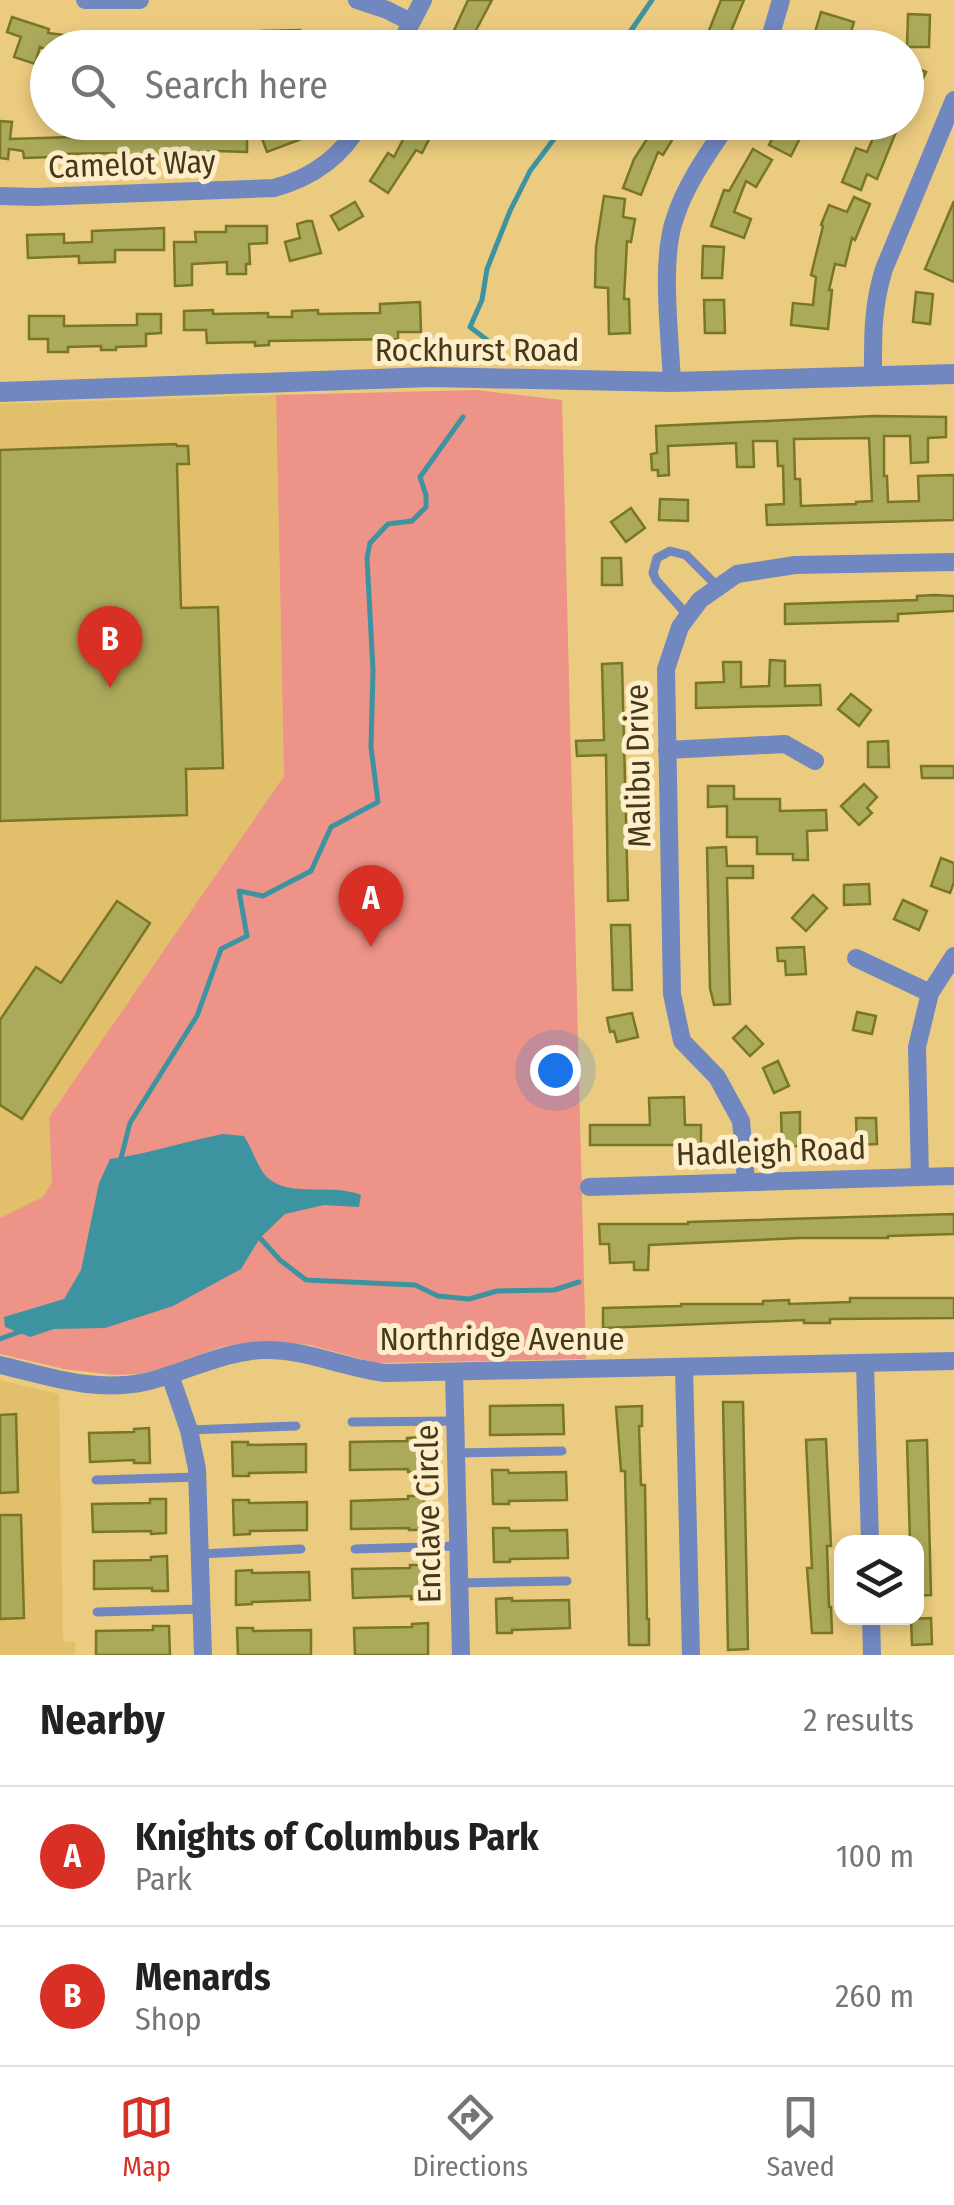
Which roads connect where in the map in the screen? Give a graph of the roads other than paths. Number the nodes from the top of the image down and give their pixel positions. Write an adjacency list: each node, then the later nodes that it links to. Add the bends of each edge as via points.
1 (85, 0): 2 (street)
2 (140, 0)
3 (356, 0): 6 (street)
4 (423, 0): 6 (street)
5 (780, 0): 8 (street)
6 (411, 22): 7 (street)
7 (407, 30)
8 (772, 30)
9 (954, 100): 14 (street, via 877,292)
10 (348, 140): 12 (street, Camelot Way, via 300,181 274,188)
11 (717, 140): 15 (street, via 674,219 668,258)
12 (0, 196)
13 (954, 374): 14 (street, Rockhurst Road)
14 (873, 376): 15 (street, Rockhurst Road)
15 (672, 382): 16 (street, Rockhurst Road, via 430,377)
16 (0, 392)
17 (954, 562): 18 (street, Malibu Drive, via 794,566 737,574)
18 (718, 588): 19 (street, Malibu Drive); 19 (lane, via 686,554 670,550 657,558 656,580)
19 (688, 616): 20 (street, Malibu Drive, via 666,669)
20 (666, 750): 21 (street, via 785,744); 27 (street, Malibu Drive, via 672,994 682,1041 717,1077 741,1120)
21 (815, 762)
22 (954, 956): 24 (street)
23 (856, 958): 24 (street)
24 (930, 992): 26 (street, via 916,1046)
25 (954, 1176): 26 (street, Hadleigh Road)
26 (920, 1177): 27 (street, Hadleigh Road)
27 (746, 1181): 28 (street, Hadleigh Road)
28 (589, 1187)
29 (954, 1361): 30 (street, Northridge Avenue)
30 (866, 1363): 32 (street, Northridge Avenue); 43 (street)
31 (0, 1366): 34 (street, Northridge Avenue, via 103,1386)
32 (684, 1368): 33 (street, Northridge Avenue); 55 (street)
33 (454, 1372): 34 (street, Northridge Avenue, via 385,1373 266,1350); 35 (street, Enclave Circle)
34 (170, 1375): 38 (street)
35 (455, 1421): 36 (lane); 40 (street, Enclave Circle)
36 (352, 1422)
37 (296, 1426): 38 (lane)
38 (189, 1430): 41 (street)
39 (562, 1452): 40 (lane)
40 (456, 1454): 44 (street, Enclave Circle)
41 (198, 1477): 42 (lane); 47 (street)
42 (96, 1480)
43 (870, 1535)
44 (458, 1546): 46 (lane); 49 (street, Enclave Circle)
45 (301, 1549): 47 (lane)
46 (355, 1550)
47 (200, 1554): 50 (street)
48 (567, 1580): 49 (lane)
49 (459, 1583): 54 (street, Enclave Circle)
50 (202, 1608): 51 (lane); 53 (street)
51 (97, 1612)
52 (871, 1625): 56 (street)
53 (203, 1655)
54 (461, 1655)
55 (691, 1655)
56 (872, 1655)

